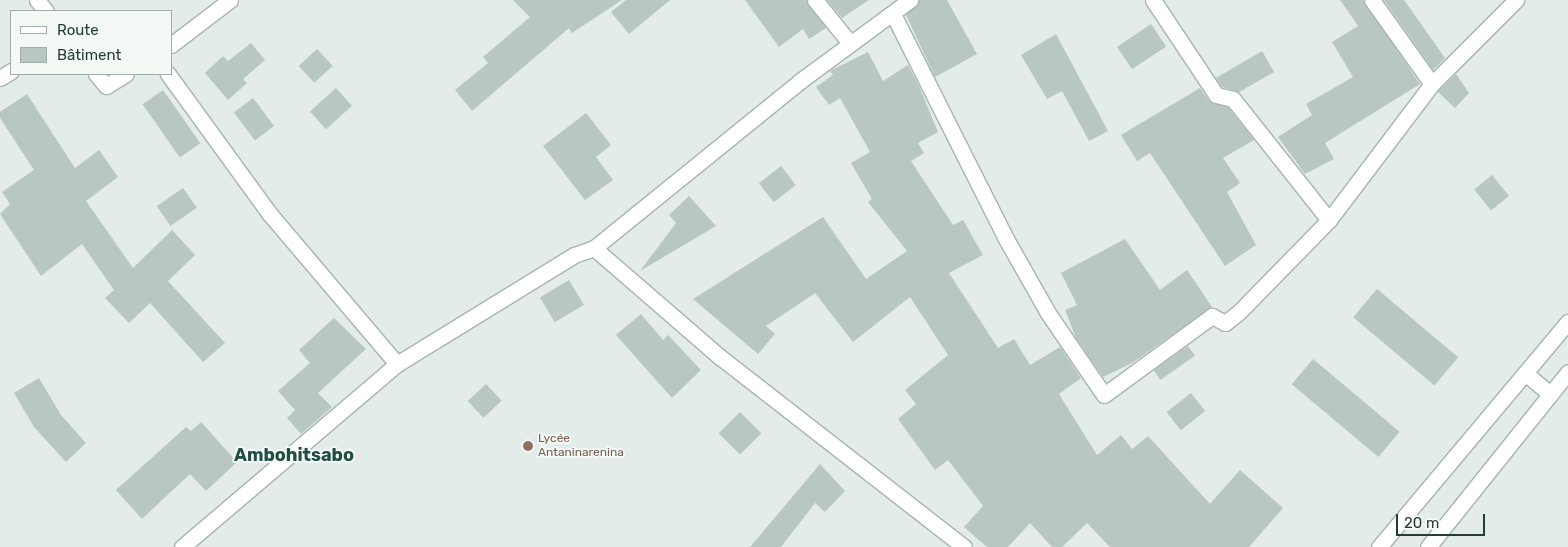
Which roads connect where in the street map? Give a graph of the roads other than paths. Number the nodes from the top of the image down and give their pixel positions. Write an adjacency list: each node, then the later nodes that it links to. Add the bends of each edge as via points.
1 (37, 0): 8 (street)
2 (230, 0): 11 (street)
3 (814, 0): 10 (street)
4 (910, 0): 9 (street)
5 (1153, 0): 16 (street, via 1216,95 1233,98)
6 (1372, 0): 15 (street)
7 (1516, 0): 15 (street)
8 (45, 10)
9 (893, 14): 10 (street); 16 (street, via 1005,237 1048,313 1104,395 1212,316 1225,323)
10 (850, 43): 17 (street, via 611,230)
11 (172, 44)
12 (97, 75): 13 (street, via 106,86)
13 (124, 75)
14 (169, 75): 19 (street, via 269,213)
15 (1432, 84): 16 (street)
16 (1329, 220)
17 (594, 248): 19 (street, via 574,255); 24 (street, via 720,357)
18 (1568, 322): 21 (street)
19 (396, 364): 23 (street)
20 (1568, 372): 22 (street)
21 (1525, 373): 22 (street); 25 (street)
22 (1550, 394): 26 (street)
23 (182, 547)
24 (964, 547)
25 (1379, 547)
26 (1428, 547)

